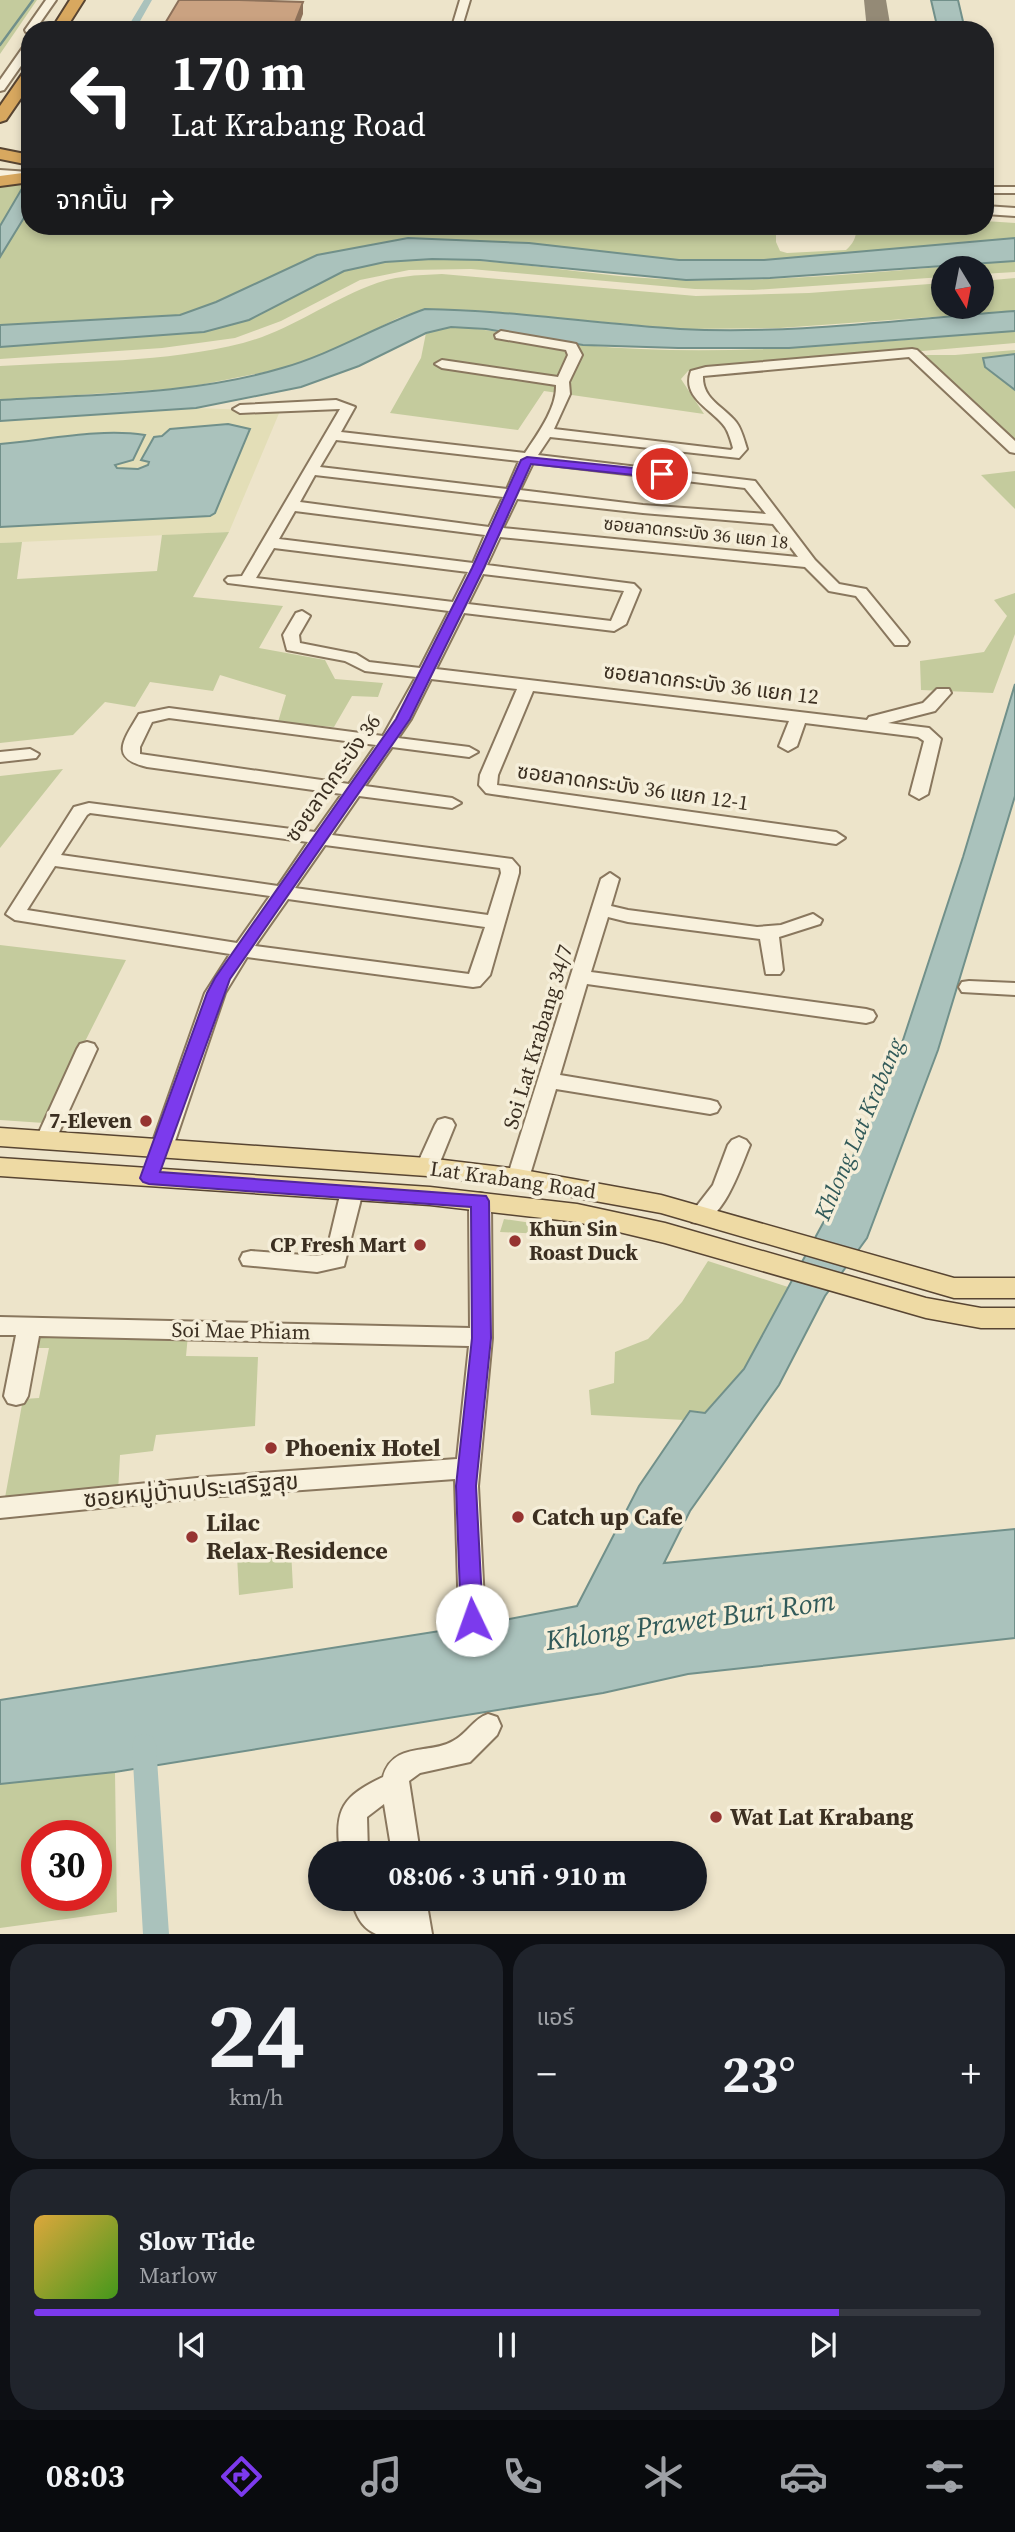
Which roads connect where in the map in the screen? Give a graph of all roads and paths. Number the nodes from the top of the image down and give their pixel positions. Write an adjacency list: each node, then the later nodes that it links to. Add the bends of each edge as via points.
1 (51, 0): 5 (street)
2 (61, 0): 6 (street)
3 (77, 0): 7 (highway)
4 (465, 0): 8 (street)
5 (36, 21)
6 (47, 21)
7 (64, 21)
8 (459, 21)
9 (21, 43): 11 (street)
10 (21, 58): 13 (street)
11 (0, 72)
12 (21, 86): 14 (highway)
13 (0, 88)
14 (0, 117)
15 (0, 154): 16 (highway)
16 (21, 159)
17 (0, 161): 18 (street)
18 (21, 161)
19 (0, 173): 20 (street)
20 (21, 175)
21 (21, 178): 22 (highway)
22 (0, 181)
23 (994, 182): 24 (street)
24 (1015, 182)
25 (994, 190): 26 (street)
26 (1015, 190)
27 (994, 202): 28 (street)
28 (1015, 203)
29 (994, 211): 30 (street)
30 (1015, 212)
31 (501, 335): 33 (street, via 571,347 575,355)
32 (442, 364): 33 (street)
33 (562, 382): 35 (street, via 563,394)
34 (240, 410): 36 (street, via 345,405 347,412)
35 (546, 432): 37 (street, via 734,455 740,449 729,422 700,397 696,374 912,353); 38 (street, ซอยลาดกระบัง 36)
36 (333, 435): 38 (street); 39 (street)
37 (1015, 449)
38 (527, 460): 40 (street, ซอยลาดกระบัง 36); 42 (street, via 750,484)
39 (314, 471): 40 (street); 41 (street)
40 (512, 495): 42 (street); 43 (street, ซอยลาดกระบัง 36)
41 (293, 506): 43 (street, ซอยลาดกระบัง 36 แยก 18); 44 (street)
42 (779, 520): 45 (street)
43 (495, 532): 45 (street, ซอยลาดกระบัง 36 แยก 18); 46 (street, ซอยลาดกระบัง 36)
44 (271, 543): 46 (street); 48 (street, via 240,580)
45 (810, 563): 50 (street, ซอยลาดกระบัง 36 แยก 18, via 834,588 861,592)
46 (478, 568): 47 (street, via 629,587 632,590); 48 (street, ซอยลาดกระบัง 36)
47 (625, 607): 48 (street, via 614,626)
48 (459, 608): 51 (street, ซอยลาดกระบัง 36)
49 (302, 616): 51 (street, ซอยลาดกระบัง 36 แยก 12, via 291,635 291,644 297,649 350,657 365,666)
50 (901, 642)
51 (426, 673): 52 (street, ซอยลาดกระบัง 36 แยก 12); 56 (street, ซอยลาดกระบัง 36)
52 (527, 686): 54 (street, ซอยลาดกระบัง 36 แยก 12); 64 (street, ซอยลาดกระบัง 36 แยก 12-1, via 489,775 492,789)
53 (943, 693): 55 (street, via 929,707)
54 (799, 717): 55 (street, ซอยลาดกระบัง 36 แยก 12); 57 (street)
55 (861, 725): 62 (street, ซอยลาดกระบัง 36 แยก 12, via 930,735 933,739)
56 (386, 741): 58 (street); 61 (street, ซอยลาดกระบัง 36); 61 (street, via 169,713 151,715 138,729 130,753 136,760)
57 (788, 746)
58 (469, 752)
59 (30, 754): 60 (street)
60 (0, 757)
61 (353, 788): 63 (street); 65 (street, ซอยลาดกระบัง 36)
62 (919, 794)
63 (452, 803)
64 (836, 838)
65 (318, 839): 66 (street, via 89,808 80,811); 68 (street, ซอยลาดกระบัง 36); 71 (street, via 506,863 510,873)
66 (48, 859): 68 (street); 73 (street, via 15,914)
67 (610, 878): 69 (street, Soi Lat Krabang 34/7)
68 (282, 892): 71 (street); 73 (street, ซอยลาดกระบัง 36)
69 (601, 909): 72 (street); 75 (street, Soi Lat Krabang 34/7)
70 (813, 920): 72 (street)
71 (495, 922): 73 (street, via 480,975 473,981)
72 (769, 934): 74 (street)
73 (241, 950): 86 (street, ซอยลาดกระบัง 36, via 215,993)
74 (773, 970)
75 (582, 977): 78 (street); 80 (street, Soi Lat Krabang 34/7)
76 (968, 988): 77 (street)
77 (1015, 989)
78 (866, 1016)
79 (87, 1049): 84 (street)
80 (550, 1081): 81 (street); 90 (street, Soi Lat Krabang 34/7)
81 (710, 1107)
82 (445, 1125): 88 (street)
83 (0, 1137): 84 (main road, Lat Krabang Road)
84 (46, 1139): 86 (main road, Lat Krabang Road)
85 (739, 1145): 93 (street)
86 (161, 1150): 88 (main road, Lat Krabang Road); 89 (main road)
87 (0, 1167): 89 (main road, Lat Krabang Road)
88 (427, 1167): 90 (main road, Lat Krabang Road)
89 (149, 1178): 91 (main road, Lat Krabang Road)
90 (518, 1178): 93 (main road, Lat Krabang Road, via 620,1195)
91 (352, 1191): 92 (main road, Lat Krabang Road); 94 (street, via 336,1260 317,1264)
92 (480, 1201): 96 (main road, Lat Krabang Road, via 577,1213 665,1233 926,1308 981,1318); 99 (street)
93 (709, 1219): 95 (main road, Lat Krabang Road, via 954,1288)
94 (251, 1259)
95 (1015, 1288)
96 (1015, 1318)
97 (0, 1326): 98 (street, Soi Mae Phiam)
98 (29, 1326): 99 (street, Soi Mae Phiam); 100 (street)
99 (481, 1338): 101 (street)
100 (16, 1396)
101 (467, 1468): 102 (street, ซอยหมู่บ้านประเสริฐสุข); 103 (street)
102 (0, 1508)
103 (472, 1620)
104 (488, 1726): 105 (street, via 460,1753 414,1762 399,1772)
105 (395, 1785): 106 (street, via 356,1806); 107 (street)
106 (353, 1841)
107 (404, 1841)
108 (368, 1911): 109 (street, via 376,1921 389,1923)
109 (415, 1916)

